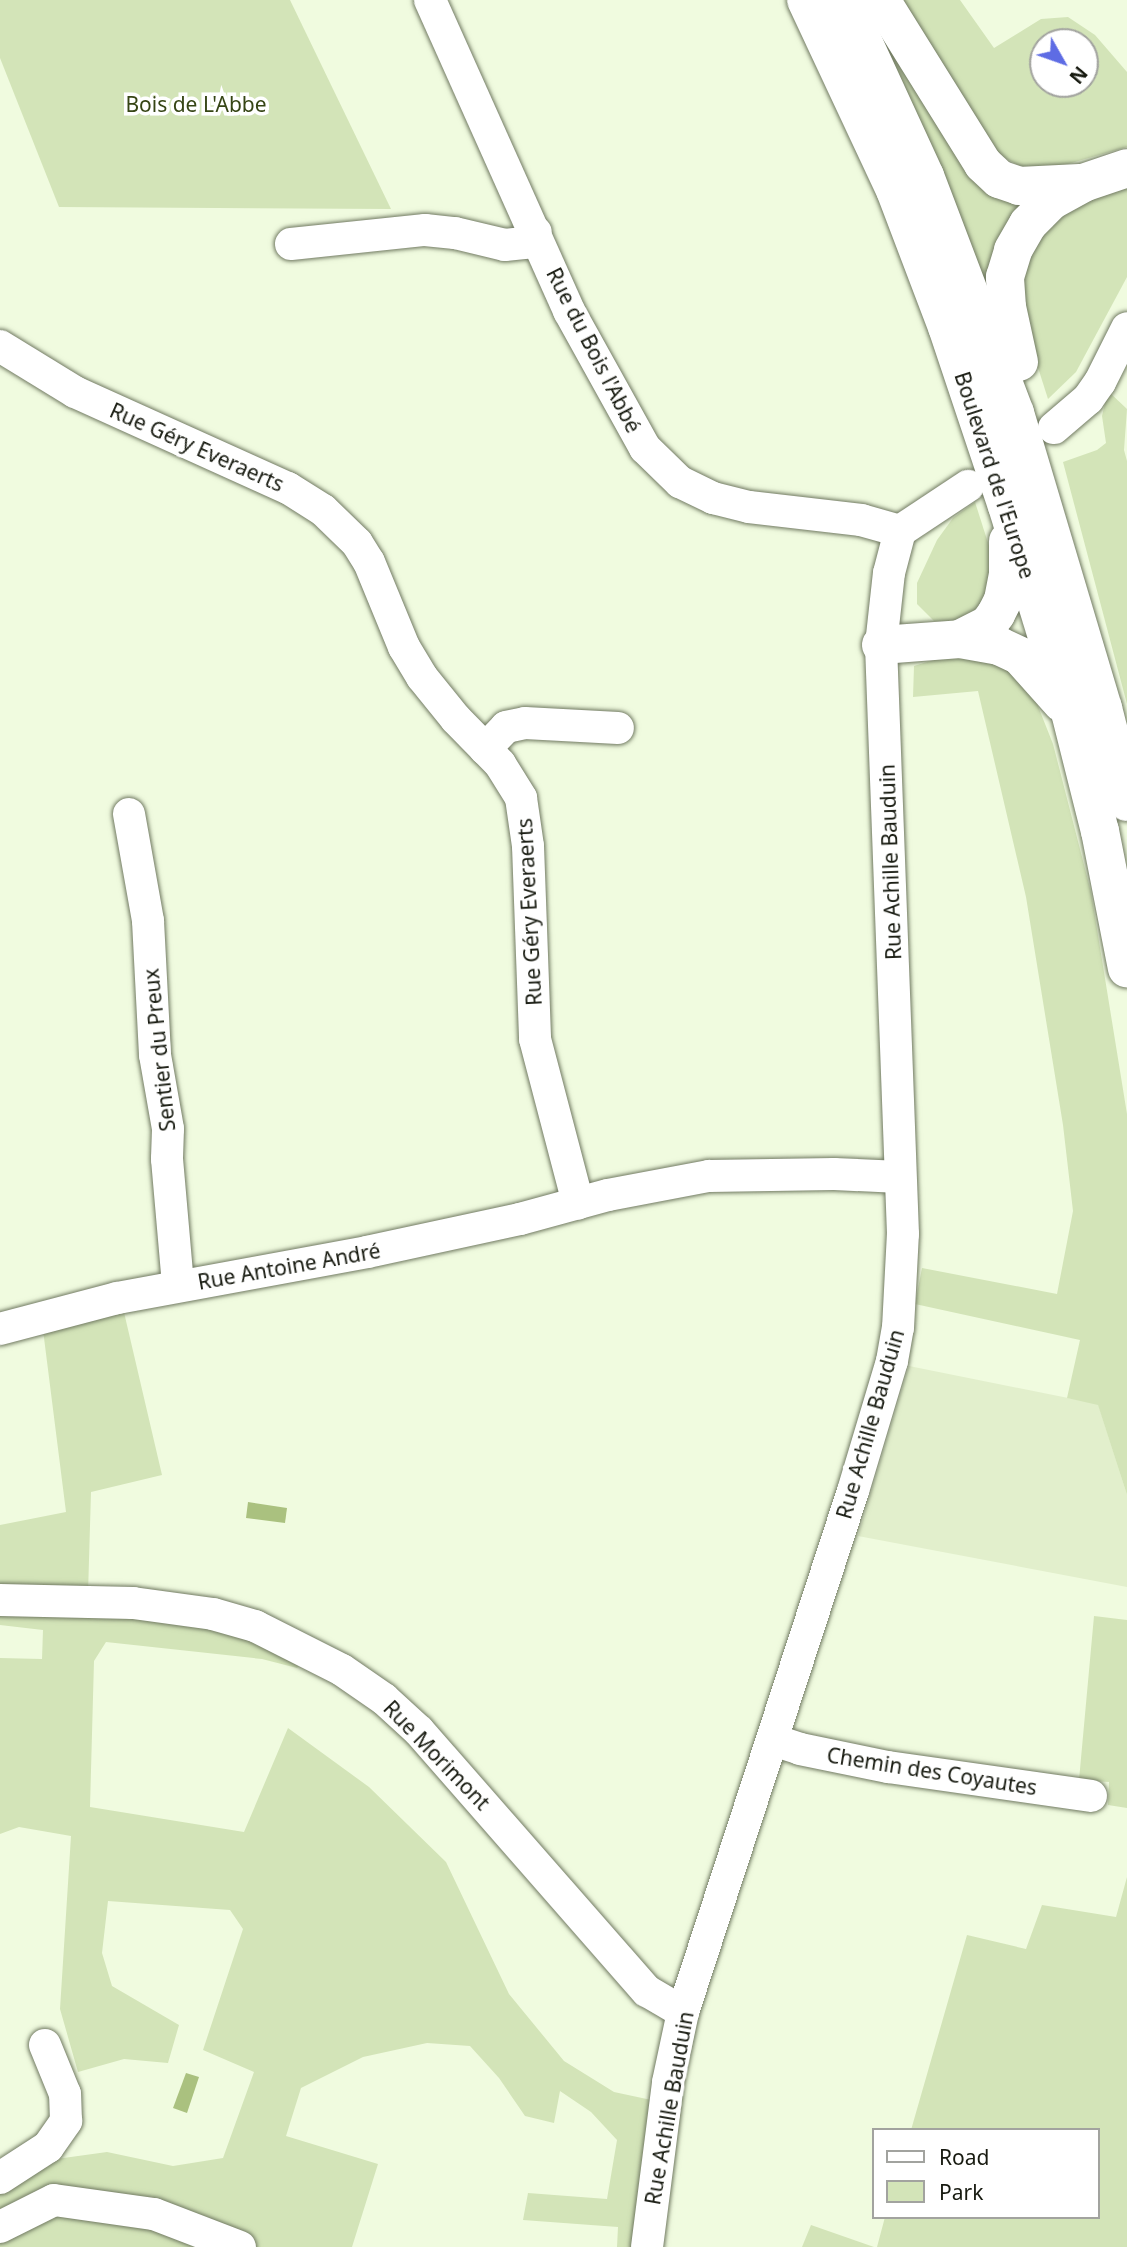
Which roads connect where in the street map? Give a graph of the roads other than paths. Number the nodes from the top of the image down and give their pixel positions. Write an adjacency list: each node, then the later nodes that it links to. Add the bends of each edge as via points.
1 (430, 0): 7 (street, Rue du Bois l'Abbé)
2 (806, 0): 14 (highway, Boulevard de l'Europe, via 895,190)
3 (844, 0): 11 (highway, Boulevard de l'Europe, via 925,176)
4 (881, 0): 6 (highway, via 965,139 999,179 1019,186)
5 (1127, 168): 6 (highway)
6 (1083, 183): 11 (highway, via 1051,201 1028,224 1005,277 1020,366)
7 (536, 232): 8 (street, via 524,243 505,245 425,230); 15 (street, Rue du Bois l'Abbé, via 569,312 634,433 673,476 706,495 732,503 861,520)
8 (291, 244)
9 (1127, 328): 12 (street, via 1100,382)
10 (0, 346): 20 (street, Rue Géry Everaerts, via 75,392 288,488 323,510 357,543 369,562 404,647 422,677)
11 (1015, 413): 21 (highway, Boulevard de l'Europe, via 1100,695)
12 (1054, 428)
13 (968, 486): 15 (street)
14 (1007, 506): 16 (highway, via 1008,574 1003,600 988,625); 18 (highway, Boulevard de l'Europe)
15 (900, 531): 17 (street, Rue Achille Bauduin, via 889,573)
16 (960, 639): 17 (highway); 18 (highway, via 999,646 1020,656)
17 (881, 645): 24 (street, Rue Achille Bauduin)
18 (1070, 712): 23 (highway, Boulevard de l'Europe)
19 (618, 728): 20 (street, via 525,723 506,727)
20 (485, 749): 25 (street, Rue Géry Everaerts, via 521,798 527,823 535,1039)
21 (1127, 802)
22 (129, 814): 26 (street, Sentier du Preux, via 148,922 155,1055 168,1129)
23 (1127, 968)
24 (900, 1177): 25 (street, via 709,1176); 29 (street, Rue Achille Bauduin, via 902,1285 892,1361)
25 (578, 1203): 26 (street, Rue Antoine André, via 368,1252)
26 (178, 1286): 27 (street, Rue Antoine André)
27 (0, 1329)
28 (0, 1600): 31 (street, Rue Morimont, via 133,1603 213,1614 255,1626 342,1670 419,1731 648,1991)
29 (774, 1740): 30 (street, Chemin des Coyautes, via 888,1767); 31 (street, Rue Achille Bauduin)
30 (1091, 1796)
31 (683, 2012): 36 (street, Rue Achille Bauduin, via 668,2082)
32 (45, 2045): 33 (street, via 65,2094 66,2121 48,2147)
33 (0, 2178)
34 (0, 2227): 35 (street, via 54,2200 154,2214)
35 (240, 2247)
36 (647, 2247)

